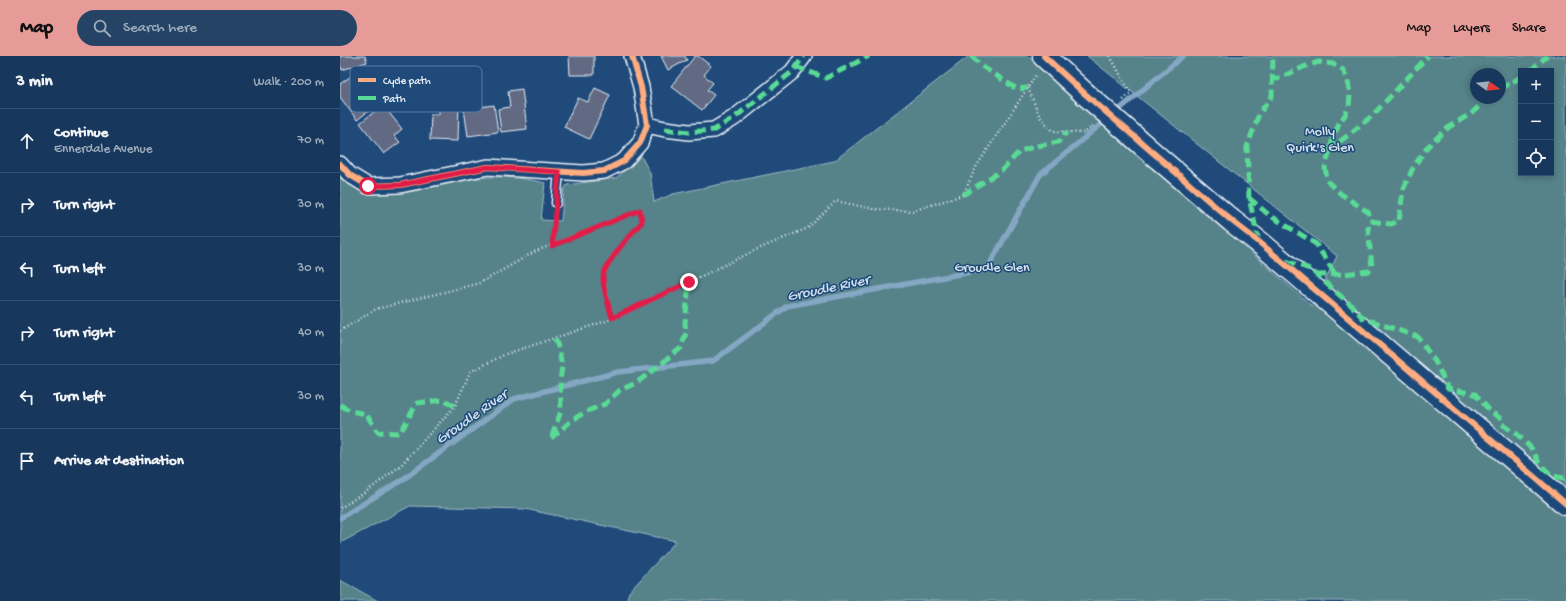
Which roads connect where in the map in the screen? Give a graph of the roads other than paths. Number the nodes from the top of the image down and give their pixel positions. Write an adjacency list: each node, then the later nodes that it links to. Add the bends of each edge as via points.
1 (632, 56): 4 (street, via 642,87)
2 (804, 56): 4 (street, via 792,72 734,118 714,130 689,132)
3 (1046, 57): 8 (highway, bridge, via 1157,157)
4 (647, 125): 6 (street, via 640,143 624,161 604,171 583,174)
5 (340, 164): 6 (street, via 350,175 368,186 400,185 488,167)
6 (559, 172): 7 (lane)
7 (556, 203)
8 (1566, 504)

